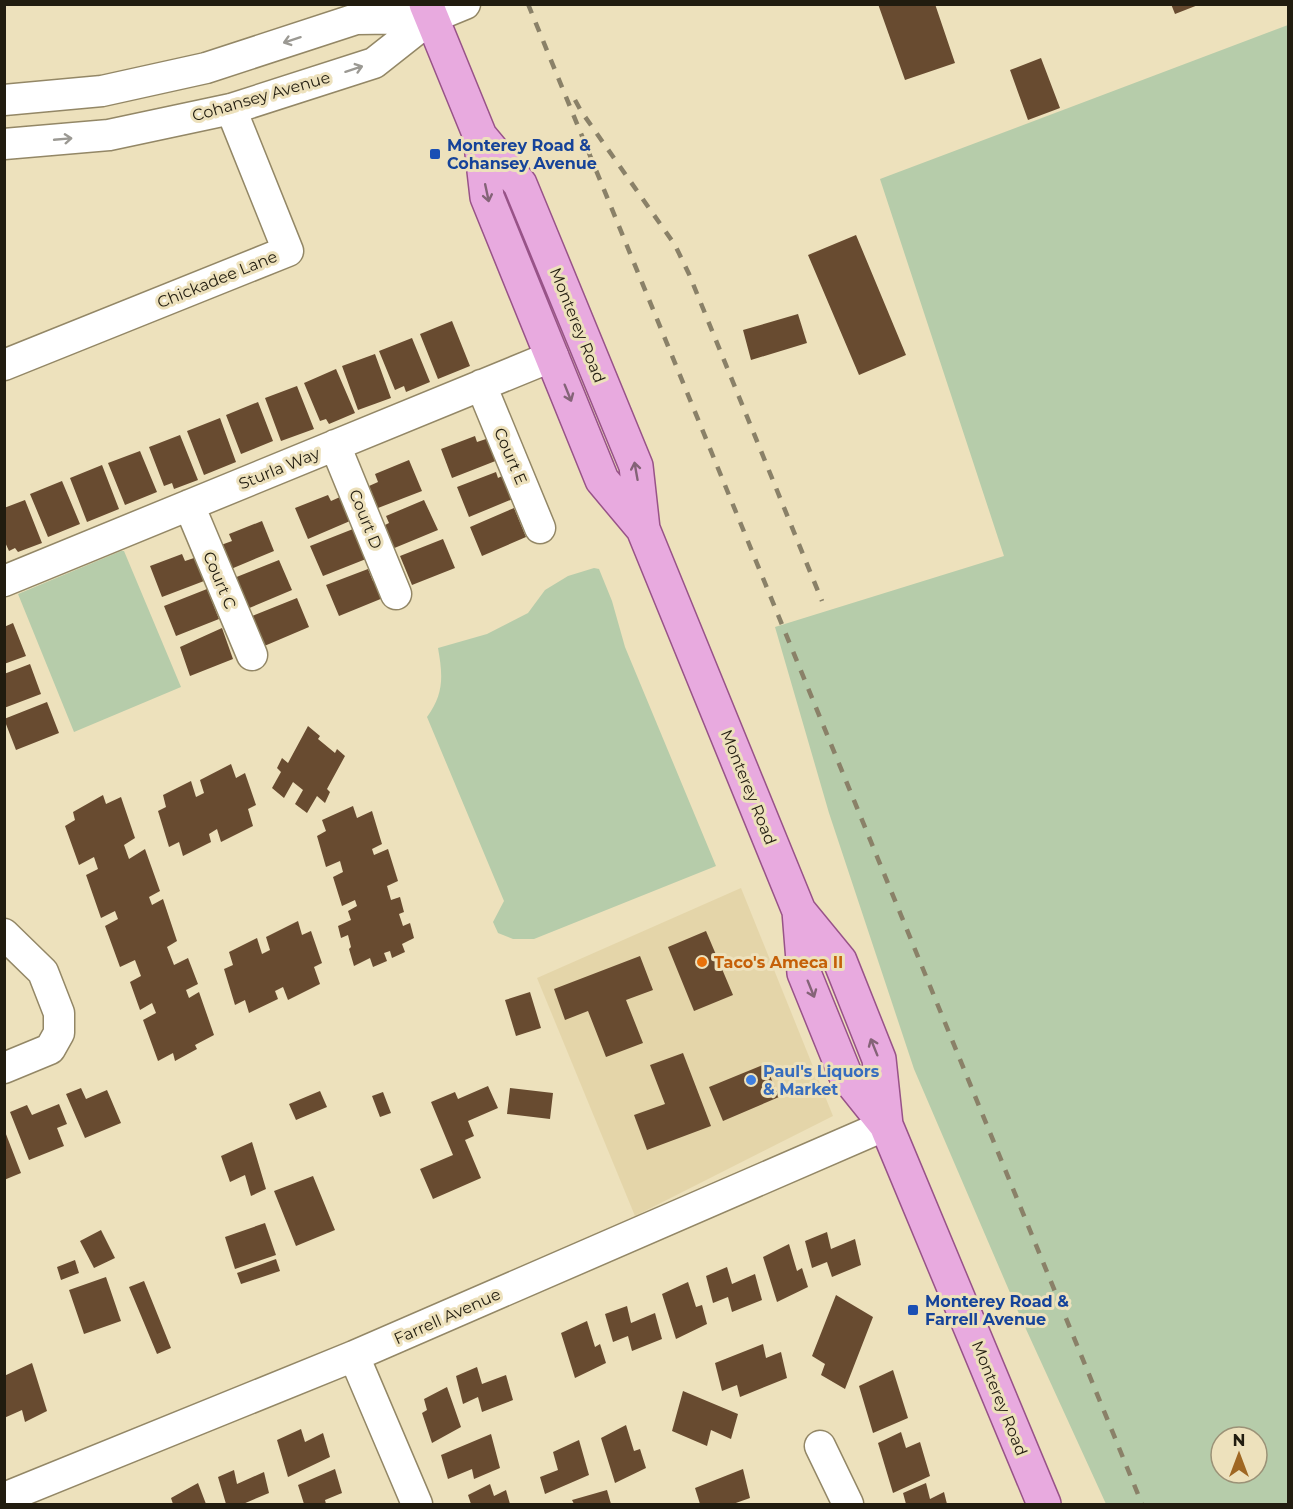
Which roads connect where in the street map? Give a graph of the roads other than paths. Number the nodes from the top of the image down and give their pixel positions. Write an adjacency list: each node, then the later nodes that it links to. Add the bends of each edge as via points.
1 (465, 4): 2 (street, Cohansey Avenue)
2 (429, 11): 3 (street, Cohansey Avenue, one-way to 3, via 356,20 226,61 102,91); 4 (street, Cohansey Avenue, one-way to 2, via 374,63); 5 (main road, Monterey Road)
3 (4, 100)
4 (231, 109): 6 (street, Cohansey Avenue, one-way to 4, via 109,135); 8 (street, Chickadee Lane, via 288,251)
5 (480, 136): 7 (main road, Monterey Road, one-way to 7, via 487,197); 13 (main road, Monterey Road, one-way to 5, via 636,466 520,184)
6 (4, 144)
7 (553, 356): 9 (street, Sturla Way); 13 (main road, Monterey Road, one-way to 13, via 603,480)
8 (4, 364)
9 (481, 385): 10 (street, Sturla Way); 12 (street, Court E)
10 (335, 445): 11 (street, Sturla Way); 15 (street, Court D)
11 (189, 505): 14 (street, Sturla Way); 16 (street, Court C)
12 (540, 528)
13 (643, 529): 19 (main road, Monterey Road, via 799,911 840,962 879,1059)
14 (4, 581)
15 (396, 594)
16 (252, 655)
17 (4, 934): 18 (street, via 43,972 59,1013 59,1033 50,1049)
18 (4, 1068)
19 (886, 1125): 20 (street, Farrell Avenue); 25 (main road, Monterey Road)
20 (354, 1356): 22 (street, Farrell Avenue); 23 (street)
21 (820, 1446): 24 (street)
22 (4, 1498)
23 (417, 1504)
24 (848, 1504)
25 (1044, 1504)

